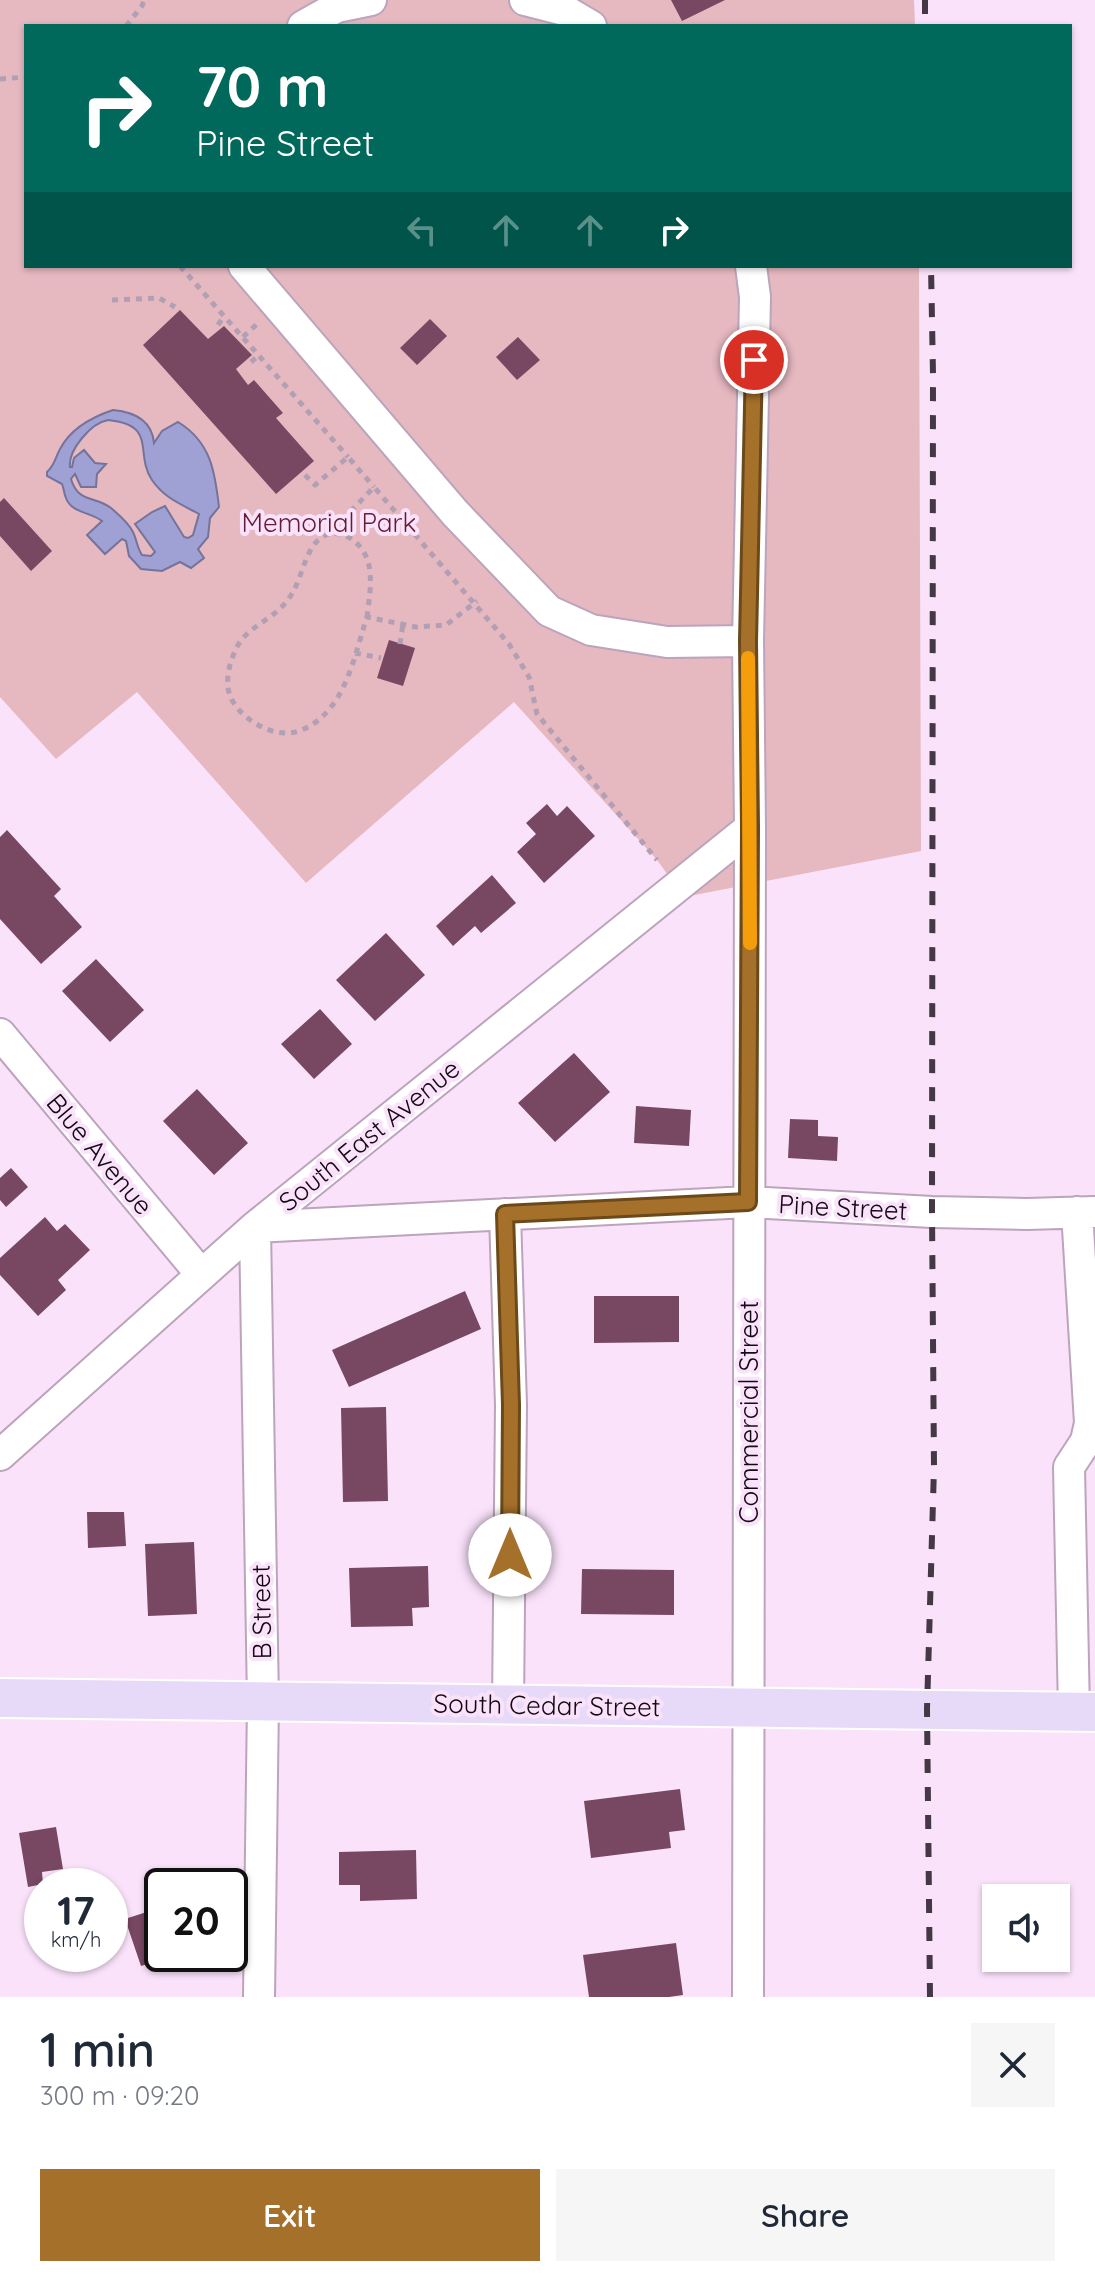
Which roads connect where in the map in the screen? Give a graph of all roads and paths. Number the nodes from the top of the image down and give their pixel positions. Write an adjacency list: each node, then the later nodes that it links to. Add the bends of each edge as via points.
1 (144, 0): 4 (path)
2 (371, 0): 5 (street, via 337,7)
3 (525, 0): 6 (street, via 564,10)
4 (128, 24)
5 (307, 24)
6 (588, 24)
7 (24, 77): 8 (path)
8 (0, 79)
9 (182, 268): 14 (path)
10 (246, 268): 25 (street, via 455,513 549,611 591,630 667,642)
11 (751, 268): 25 (street, Commercial Street)
12 (112, 300): 13 (path, via 159,298)
13 (175, 307)
14 (224, 316): 15 (path); 16 (path)
15 (218, 325)
16 (259, 355): 17 (path); 18 (path)
17 (251, 362)
18 (348, 457): 19 (path, via 315,485); 20 (path)
19 (305, 475)
20 (374, 487): 21 (path, via 351,511); 22 (path)
21 (346, 535): 23 (path, via 368,562); 27 (path, via 337,532 320,539 287,601 244,635 230,665 230,697 243,715 263,728 285,733 306,728 324,716 343,689)
22 (476, 602): 24 (path, via 446,625); 30 (path, via 529,677 537,714)
23 (367, 617): 24 (path); 27 (path)
24 (403, 624): 26 (path)
25 (748, 641): 29 (street, Commercial Street)
26 (400, 644)
27 (355, 653): 28 (path)
28 (381, 658)
29 (750, 828): 32 (street, Commercial Street); 35 (street, South East Avenue)
30 (657, 860)
31 (0, 1034): 36 (street, Blue Avenue)
32 (748, 1202): 33 (street, Pine Street, via 932,1212); 34 (street, Pine Street); 41 (street, Commercial Street)
33 (1086, 1212): 42 (street, via 1090,1423 1086,1441 1069,1467)
34 (505, 1214): 35 (street, Pine Street); 40 (street, via 511,1405)
35 (255, 1227): 36 (street, South East Avenue); 39 (street, B Street)
36 (201, 1274): 37 (street, South East Avenue)
37 (0, 1455)
38 (0, 1698): 39 (main road, South Cedar Street)
39 (263, 1702): 40 (main road, South Cedar Street); 43 (street, B Street)
40 (508, 1705): 41 (main road, South Cedar Street)
41 (748, 1707): 42 (main road, South Cedar Street); 44 (street, Commercial Street)
42 (1085, 1712)
43 (259, 1997)
44 (748, 1997)

